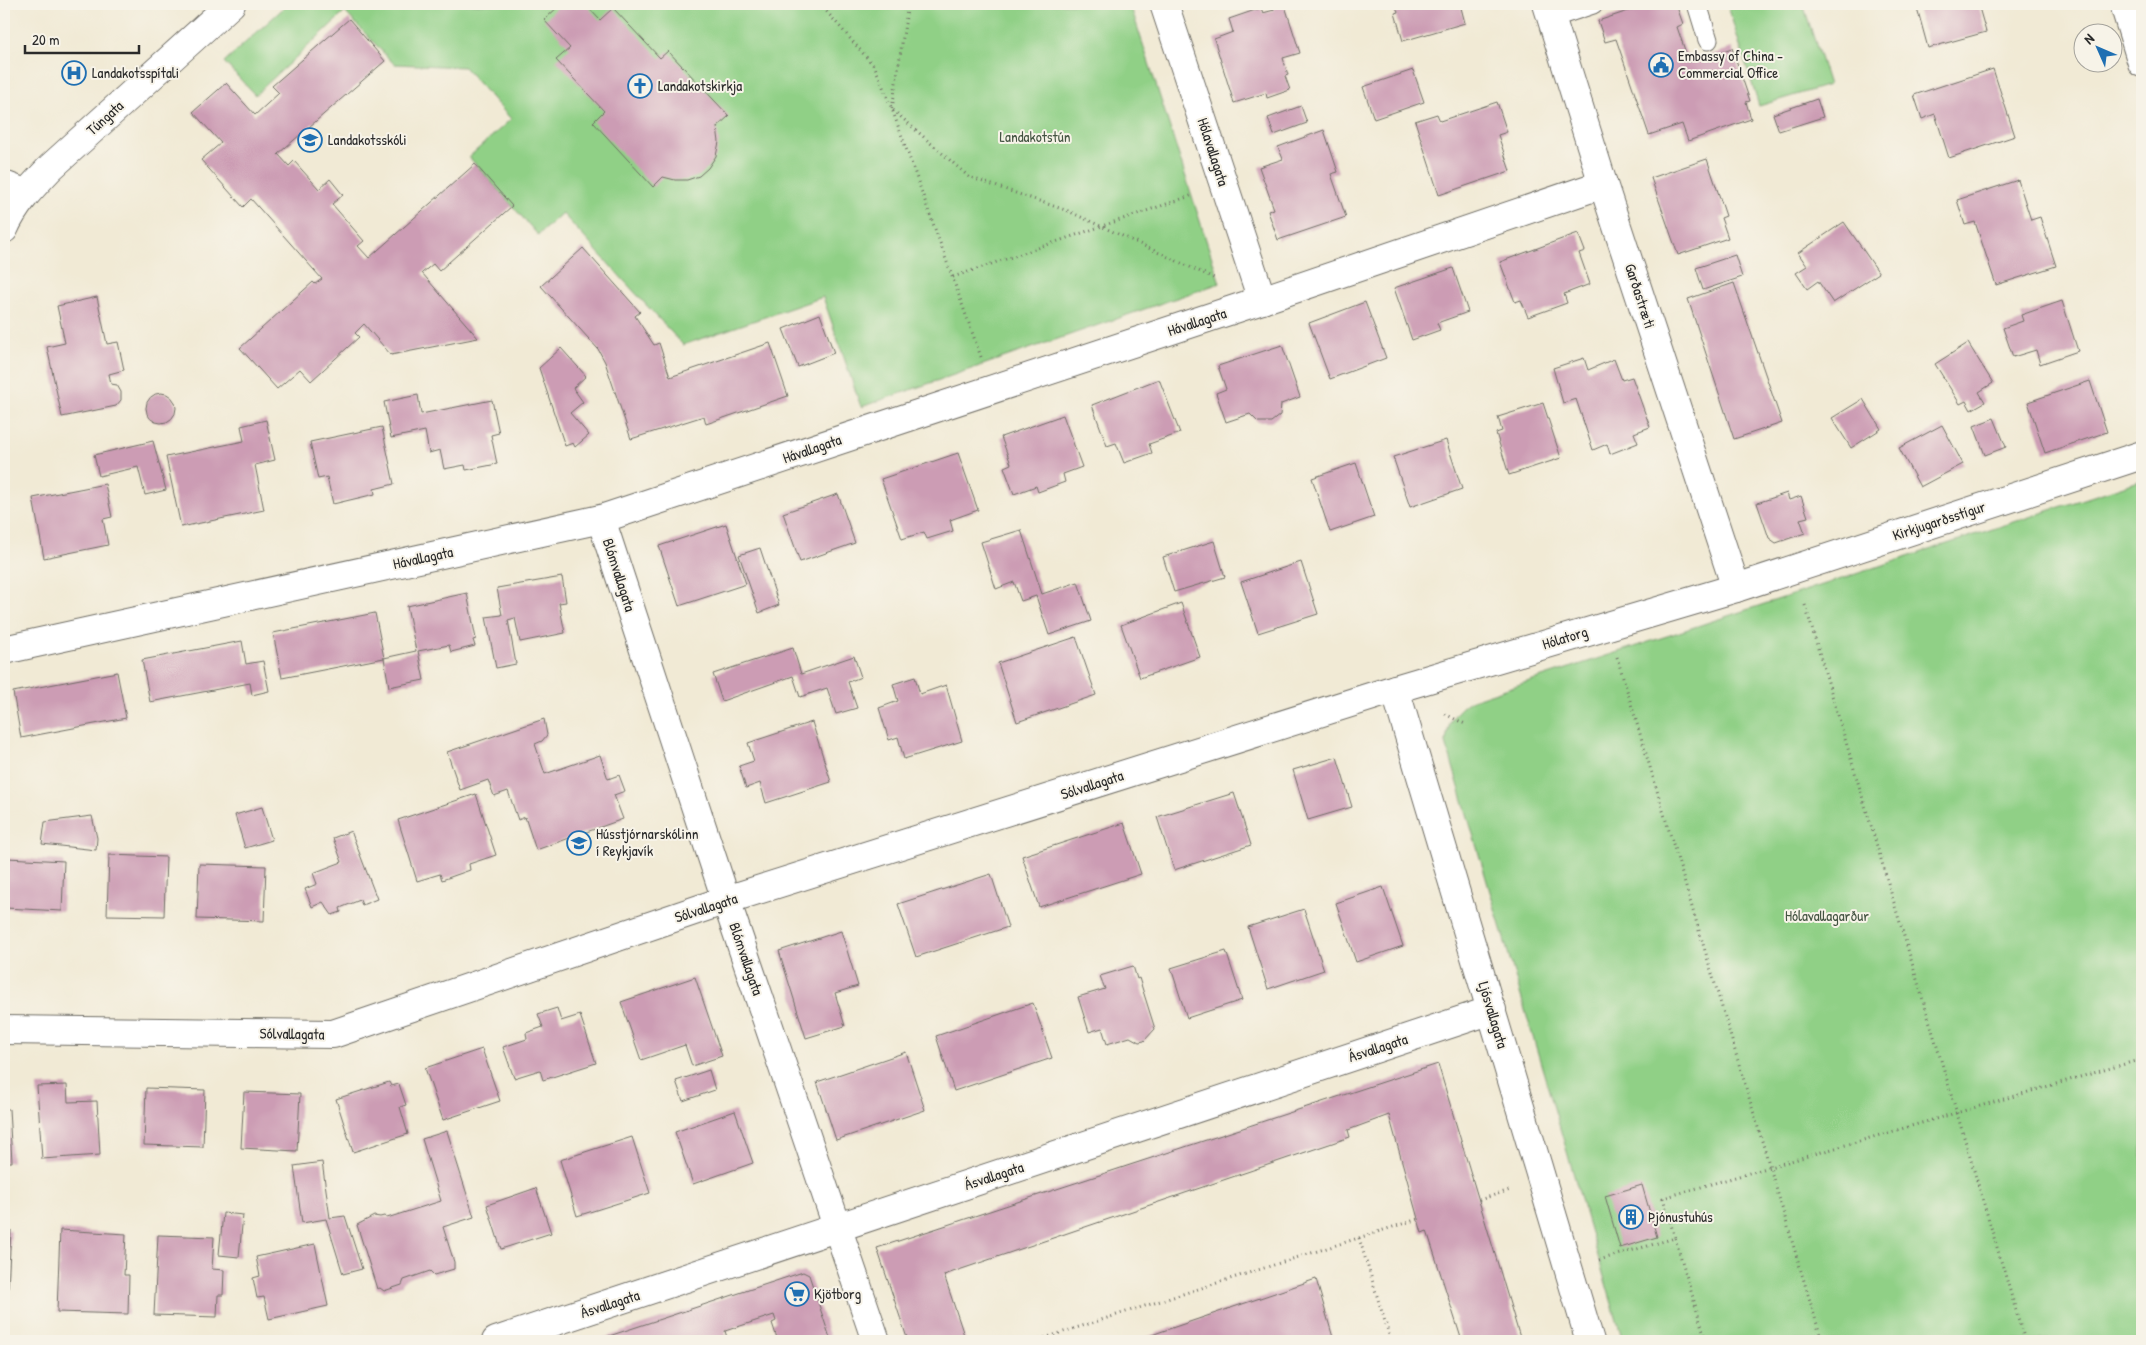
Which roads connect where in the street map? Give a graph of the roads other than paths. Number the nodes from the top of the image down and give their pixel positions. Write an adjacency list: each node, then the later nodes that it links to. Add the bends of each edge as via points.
1 (1164, 4): 12 (street, Hólavallagata)
2 (1593, 4): 6 (lane)
3 (1697, 4): 7 (lane)
4 (2124, 4): 8 (street)
5 (227, 5): 10 (street, Túngata, via 51,167)
6 (1549, 11): 9 (street, Garðastræti)
7 (1708, 40)
8 (2142, 63)
9 (1604, 184): 12 (street, Hávallagata); 15 (street, Garðastræti)
10 (15, 189): 11 (street, Túngata)
11 (4, 229)
12 (1262, 300): 14 (street, Hávallagata)
13 (2142, 455): 15 (street, Kirkjugarðsstígur)
14 (601, 519): 16 (street, Hávallagata); 18 (street, Blómvallagata)
15 (1736, 588): 17 (street, Hólatorg)
16 (4, 650)
17 (1395, 689): 18 (street, Sólvallagata); 19 (street, Ljósvallagata)
18 (726, 900): 20 (street, Sólvallagata, via 333,1034); 21 (street, Blómvallagata)
19 (1492, 1010): 21 (street, Ásvallagata); 24 (street, Ljósvallagata)
20 (4, 1030)
21 (838, 1228): 22 (street, Ásvallagata); 23 (street, Blómvallagata)
22 (496, 1341)
23 (876, 1341)
24 (1590, 1341)

